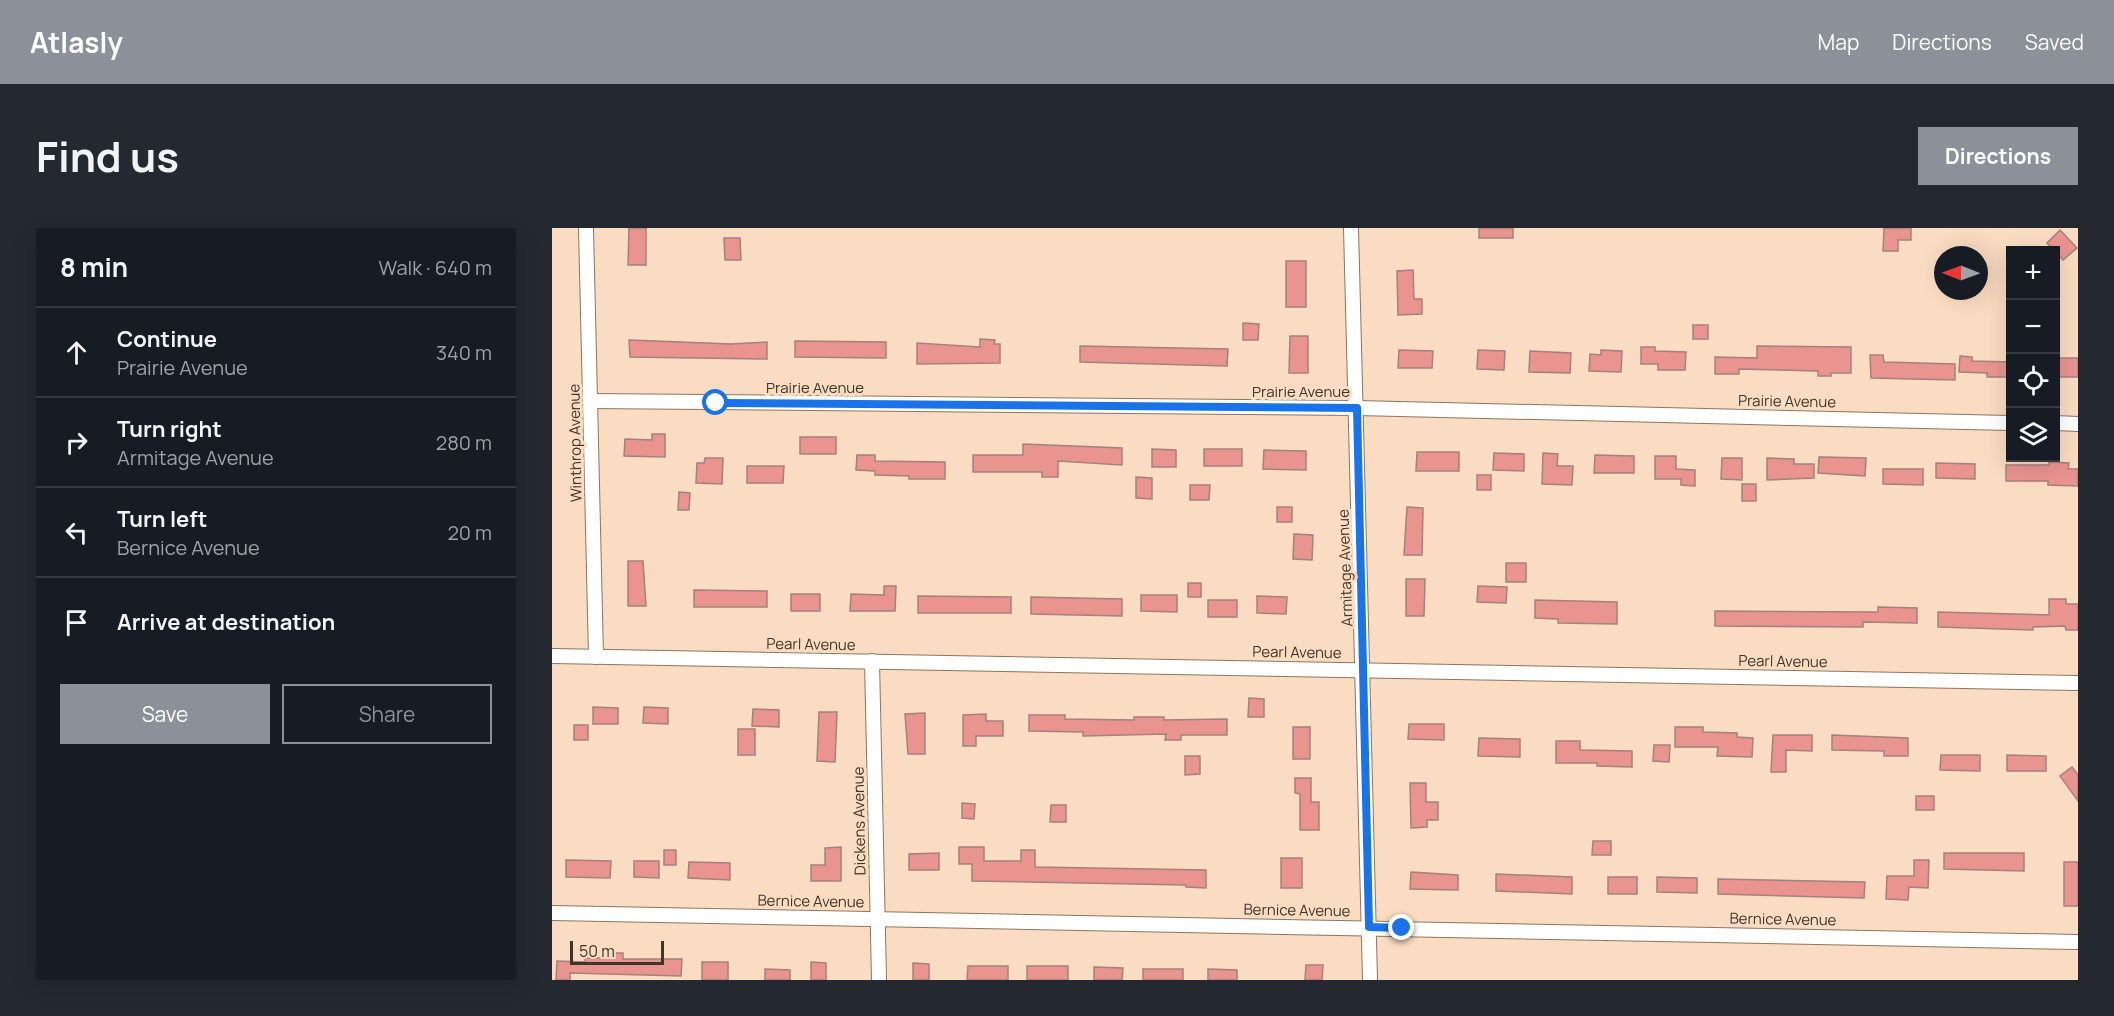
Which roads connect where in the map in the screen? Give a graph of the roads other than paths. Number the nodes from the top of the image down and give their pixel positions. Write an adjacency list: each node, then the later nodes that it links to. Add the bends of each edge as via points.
1 (586, 228): 3 (street, Winthrop Avenue)
2 (1351, 228): 4 (street, Armitage Avenue)
3 (590, 401): 4 (street, Prairie Avenue); 9 (street, Winthrop Avenue)
4 (1357, 408): 5 (street, Prairie Avenue); 11 (street, Armitage Avenue)
5 (2006, 423)
6 (2060, 423): 7 (street)
7 (2078, 424)
8 (552, 656): 9 (street, Pearl Avenue)
9 (596, 657): 10 (street, Pearl Avenue)
10 (872, 661): 11 (street, Pearl Avenue); 14 (street, Dickens Avenue)
11 (1364, 670): 12 (street, Pearl Avenue); 15 (street, Armitage Avenue)
12 (2078, 683)
13 (552, 913): 14 (street, Bernice Avenue)
14 (877, 919): 15 (street, Bernice Avenue); 17 (street, Dickens Avenue)
15 (1369, 927): 16 (street, Bernice Avenue); 18 (street, Armitage Avenue)
16 (2078, 942)
17 (879, 980)
18 (1370, 980)

